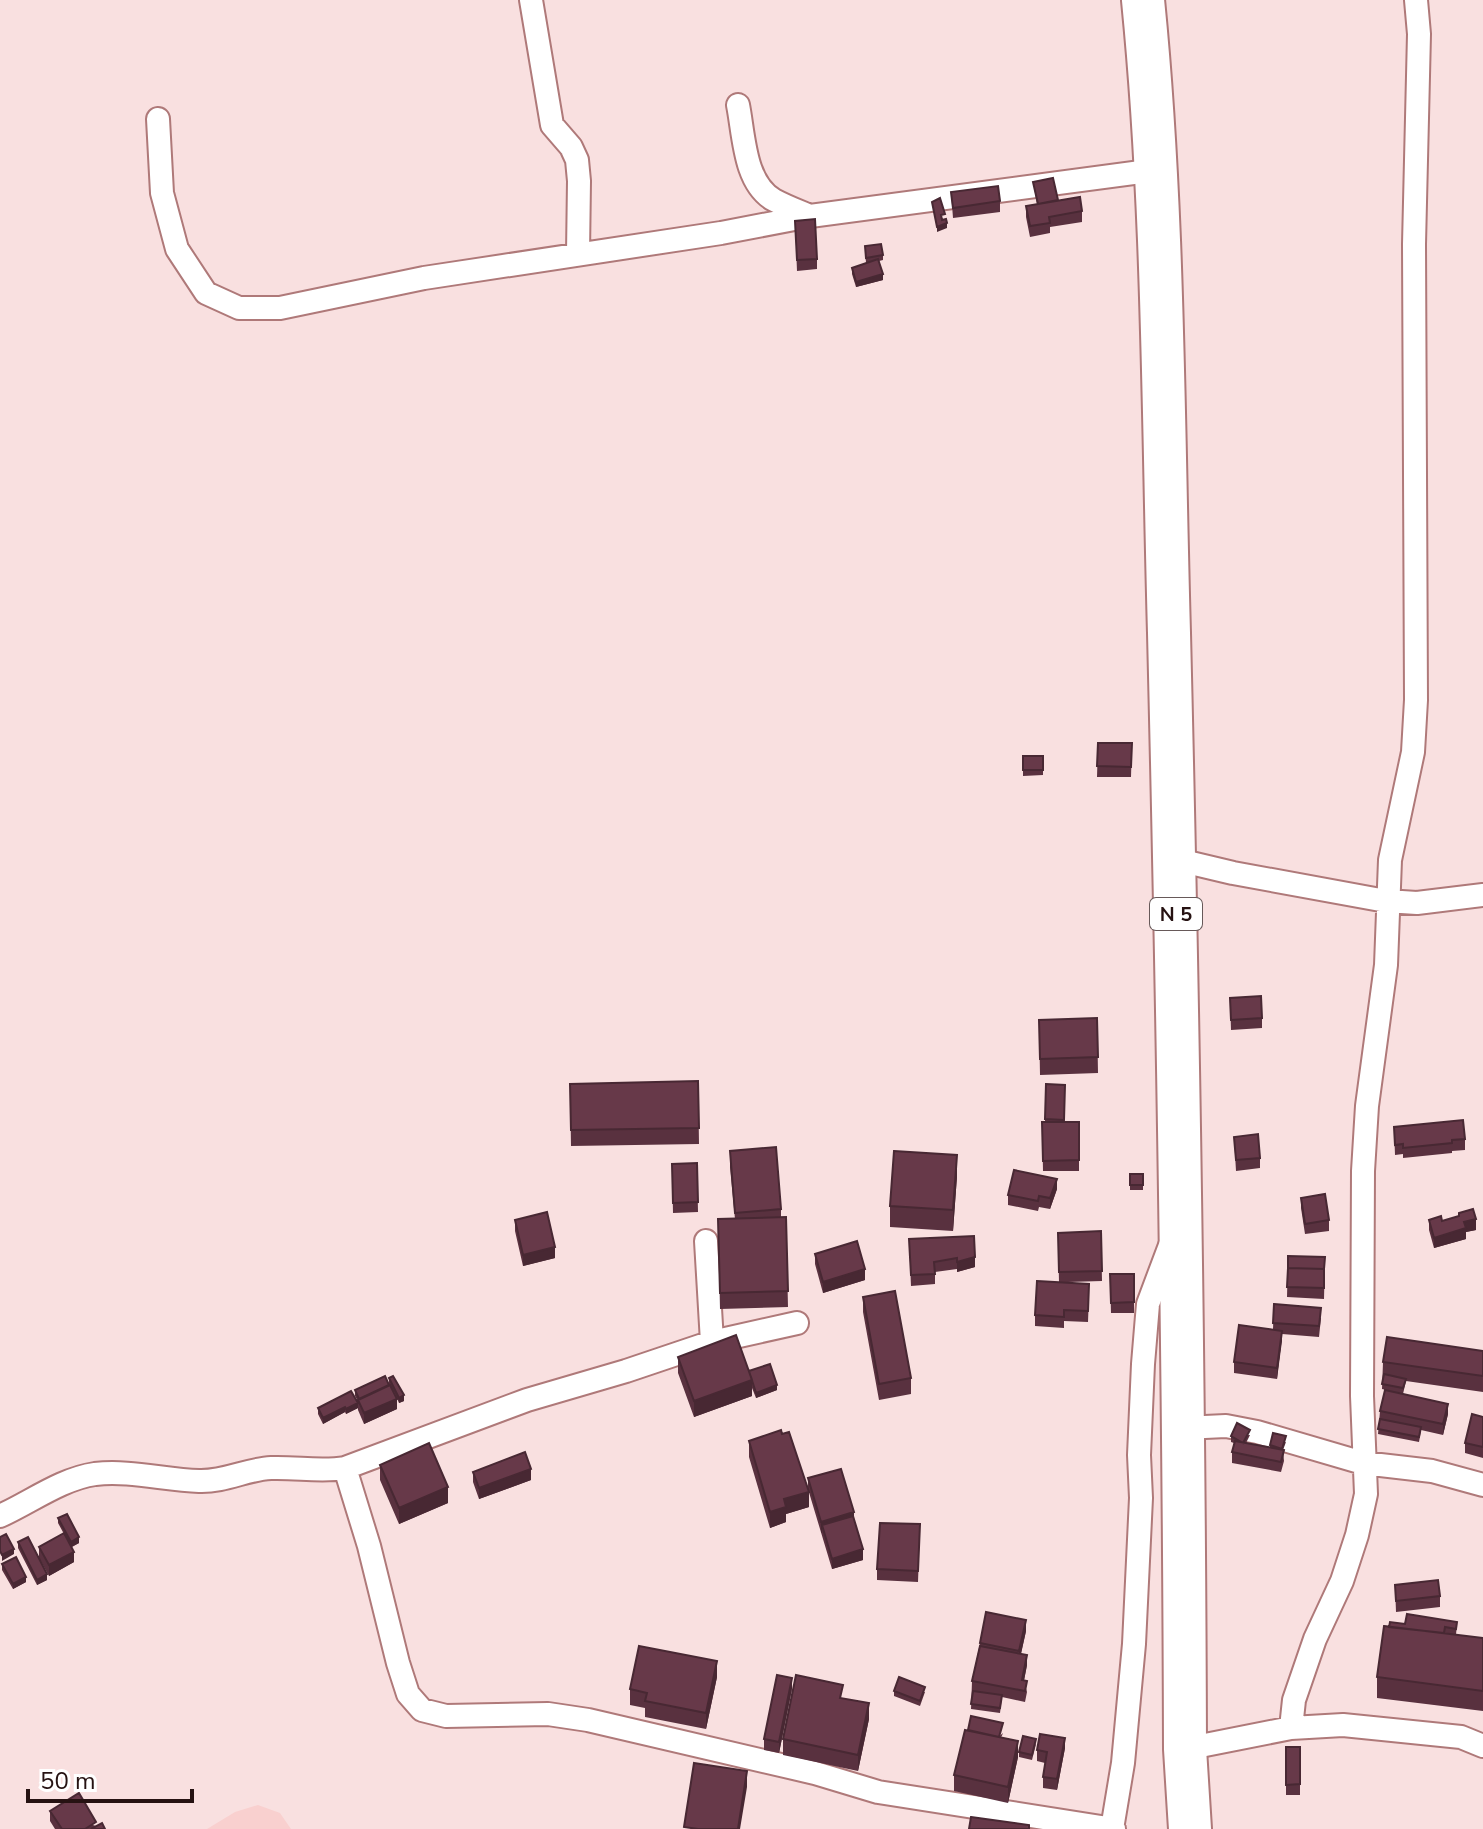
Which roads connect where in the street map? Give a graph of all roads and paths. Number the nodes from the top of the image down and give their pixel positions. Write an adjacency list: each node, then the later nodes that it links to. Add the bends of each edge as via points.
1 (531, 0): 8 (street, via 552,125 577,160)
2 (1143, 0): 6 (highway, N 5)
3 (1416, 0): 11 (street, via 1416,700 1413,752)
4 (738, 105): 7 (street, via 753,176 762,190)
5 (158, 119): 8 (street, via 162,193 177,249 206,293 239,308 280,308)
6 (1156, 170): 7 (street); 9 (highway, N 5)
7 (810, 216): 8 (street)
8 (578, 253)
9 (1174, 859): 11 (street); 12 (highway, N 5)
10 (1483, 895): 11 (street)
11 (1386, 901): 17 (street, via 1386,965 1363,1171)
12 (1181, 1221): 16 (highway, N 5); 24 (street, via 1148,1304 1134,1644)
13 (706, 1241): 15 (street)
14 (797, 1323): 15 (street)
15 (712, 1342): 18 (street, via 527,1400)
16 (1183, 1428): 17 (street, via 1226,1426 1257,1432); 23 (highway, N 5)
17 (1363, 1463): 19 (street, via 1432,1471); 21 (street, via 1366,1494 1357,1535 1294,1700)
18 (345, 1468): 20 (street, via 270,1468 215,1482 95,1474); 24 (street, via 398,1663 408,1694 422,1710 446,1716 548,1714 588,1720 878,1792)
19 (1483, 1485)
20 (0, 1516)
21 (1291, 1728): 22 (street, via 1343,1725 1461,1737); 23 (street)
22 (1483, 1746)
23 (1185, 1749): 25 (highway, N 5)
24 (1113, 1829)
25 (1190, 1829)

